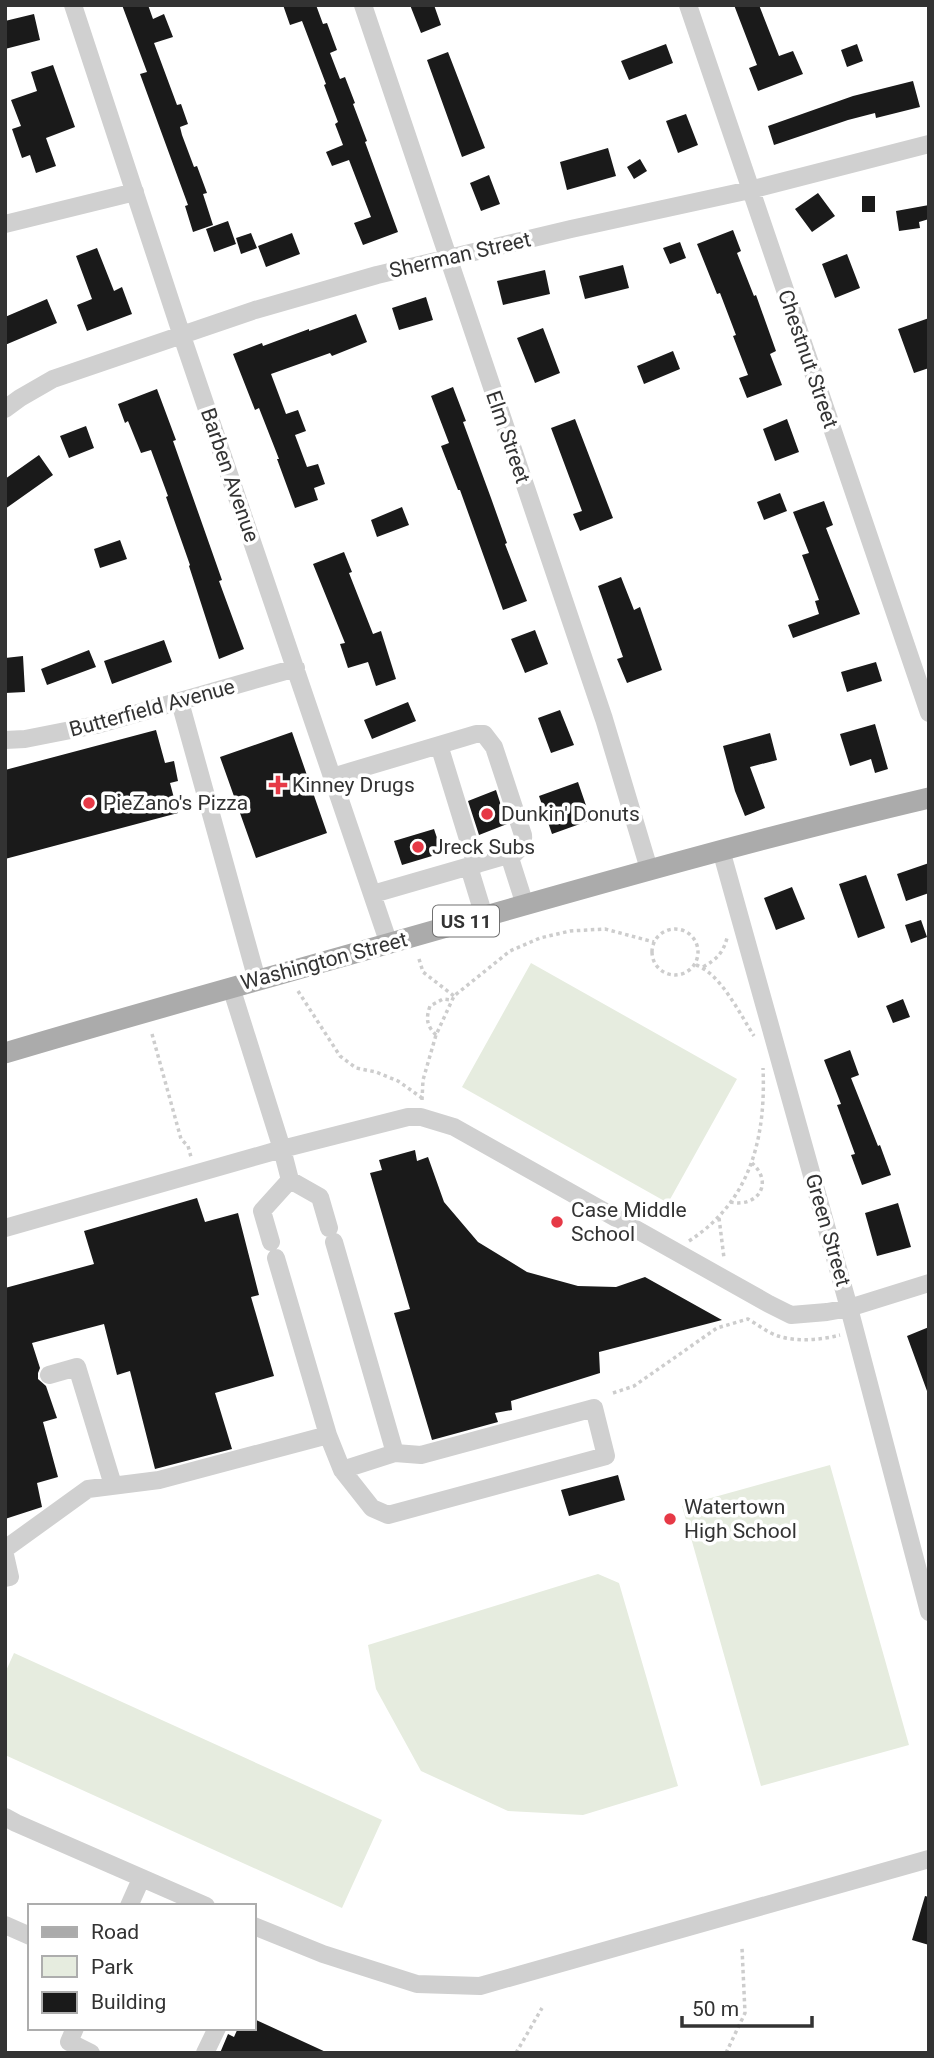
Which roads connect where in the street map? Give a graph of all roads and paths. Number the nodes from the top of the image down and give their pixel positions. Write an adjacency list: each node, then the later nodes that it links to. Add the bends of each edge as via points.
1 (73, 5): 6 (street, Barben Avenue)
2 (363, 5): 8 (street, Elm Street)
3 (688, 5): 5 (street, Chestnut Street)
4 (929, 144): 5 (street, Sherman Street)
5 (750, 190): 8 (street, Sherman Street); 13 (street, Chestnut Street)
6 (135, 192): 7 (street); 9 (street, Barben Avenue)
7 (5, 224)
8 (448, 259): 9 (street, Sherman Street, via 256,310); 21 (street, Elm Street, via 604,719)
9 (182, 336): 10 (street, Sherman Street, via 53,379); 11 (street, Barben Avenue)
10 (5, 410)
11 (296, 668): 12 (street, Butterfield Avenue); 16 (street, Barben Avenue)
12 (180, 702): 14 (street, Butterfield Avenue, via 96,725); 31 (street)
13 (929, 713)
14 (5, 740)
15 (439, 745): 16 (street); 19 (street, via 476,734 489,739 523,835 520,849); 20 (street)
16 (332, 777): 22 (street, Barben Avenue)
17 (929, 799): 18 (main road, Washington Street / US 11)
18 (721, 850): 21 (main road, Washington Street / US 11); 52 (street, Green Street)
19 (509, 855): 20 (street); 23 (street)
20 (472, 866): 22 (street); 24 (street)
21 (649, 869): 23 (main road, Washington Street / US 11)
22 (373, 894): 27 (street, Barben Avenue)
23 (524, 905): 24 (main road, Washington Street / US 11)
24 (484, 916): 27 (main road, Washington Street / US 11)
25 (727, 938): 30 (path, via 716,960)
26 (654, 942): 29 (path, via 654,962 669,975 688,972); 29 (path, via 670,929 691,935 697,944); 34 (path, via 605,929 540,938 510,951)
27 (389, 944): 31 (main road, Washington Street / US 11)
28 (419, 959): 34 (path, via 423,972)
29 (695, 964): 30 (path)
30 (703, 967): 37 (path, via 723,988)
31 (257, 980): 32 (main road, Washington Street / US 11)
32 (231, 987): 38 (main road, Washington Street / US 11); 42 (street)
33 (298, 991): 40 (path, via 340,1056)
34 (453, 998): 36 (path); 36 (path, via 430,1006 428,1027)
35 (152, 1034): 44 (path)
36 (436, 1035): 40 (path)
37 (755, 1038)
38 (5, 1053)
39 (763, 1066): 43 (path, via 760,1134)
40 (422, 1098): 41 (path)
41 (421, 1117): 42 (street); 49 (street, via 454,1127)
42 (282, 1149): 44 (street); 45 (street)
43 (752, 1163): 46 (path); 46 (path, via 762,1179 761,1189 746,1203)
44 (195, 1174): 48 (street)
45 (290, 1180): 56 (street, via 262,1211); 57 (street, via 320,1197)
46 (730, 1202): 47 (path)
47 (719, 1218): 49 (path); 50 (path)
48 (5, 1228)
49 (674, 1251): 50 (street)
50 (729, 1282): 52 (street, via 791,1315)
51 (929, 1283): 52 (street)
52 (849, 1308): 63 (street, Green Street)
53 (840, 1335): 55 (path, via 827,1339 777,1336 748,1319 716,1328 634,1386)
54 (48, 1375): 59 (street, via 77,1367)
55 (613, 1393)
56 (328, 1435): 58 (street); 59 (street, via 159,1480)
57 (395, 1453): 58 (street); 58 (street, via 421,1455 594,1408 606,1456 388,1515 372,1508)
58 (342, 1471)
59 (113, 1486): 60 (street, via 88,1489)
60 (5, 1549)
61 (5, 1555): 62 (street, via 10,1577)
62 (5, 1578)
63 (929, 1612)
64 (5, 1817): 66 (street)
65 (929, 1858): 70 (street, via 480,1986 417,1984)
66 (141, 1879): 67 (street); 68 (street)
67 (130, 1904)
68 (201, 1904)
69 (5, 1925): 71 (street)
70 (256, 1927)
71 (28, 1935)
72 (742, 1948): 79 (path, via 745,2013)
73 (542, 2008): 78 (path)
74 (74, 2030): 76 (street, via 69,2042)
75 (216, 2030): 77 (street)
76 (91, 2053)
77 (205, 2053)
78 (516, 2053)
79 (726, 2053)

